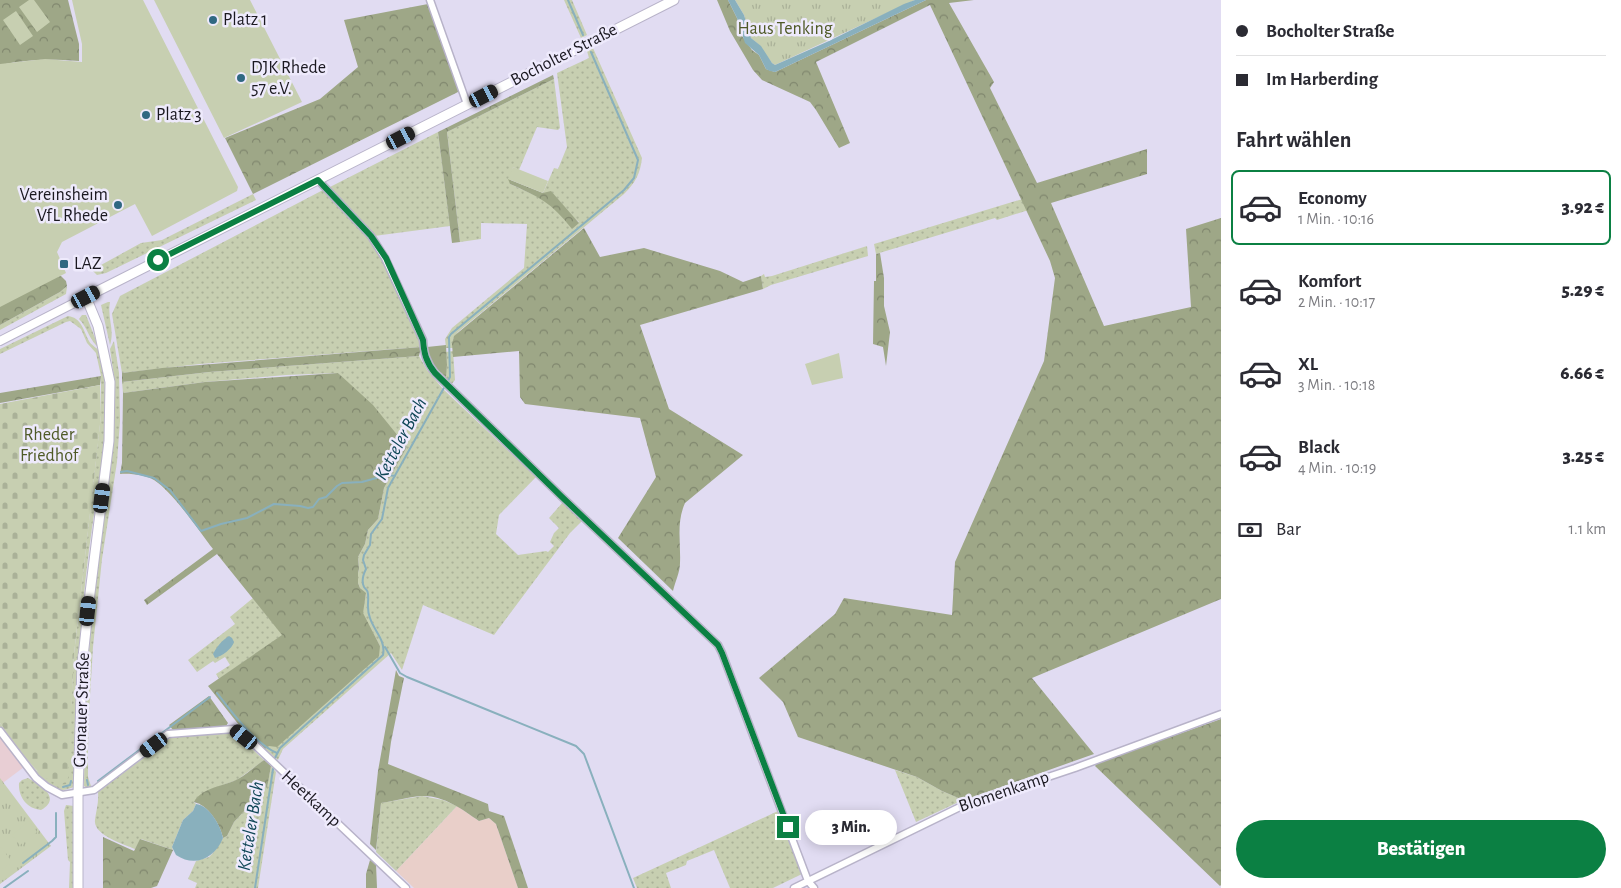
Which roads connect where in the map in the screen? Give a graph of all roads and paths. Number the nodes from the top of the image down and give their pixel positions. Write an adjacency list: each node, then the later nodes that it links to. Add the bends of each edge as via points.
1 (430, 0): 3 (street)
2 (674, 0): 3 (main road, Bocholter Straße)
3 (467, 104): 4 (main road, Bocholter Straße)
4 (318, 180): 5 (main road, Bocholter Straße); 10 (street, via 371,236 386,258 423,340 427,363 718,645)
5 (86, 297): 6 (street, Bocholter Straße); 9 (main road, Gronauer Straße, via 105,353 110,392 109,441 82,666)
6 (0, 341)
7 (1221, 714): 10 (street, Blomenkamp, via 964,805)
8 (0, 731): 9 (street, via 33,775 47,787 62,795)
9 (78, 794): 11 (main road, Gronauer Straße); 12 (street, Heetkamp, via 94,790 168,734 234,729)
10 (808, 881): 13 (street, Blomenkamp); 14 (street)
11 (78, 888)
12 (406, 888)
13 (794, 888)
14 (814, 888)

